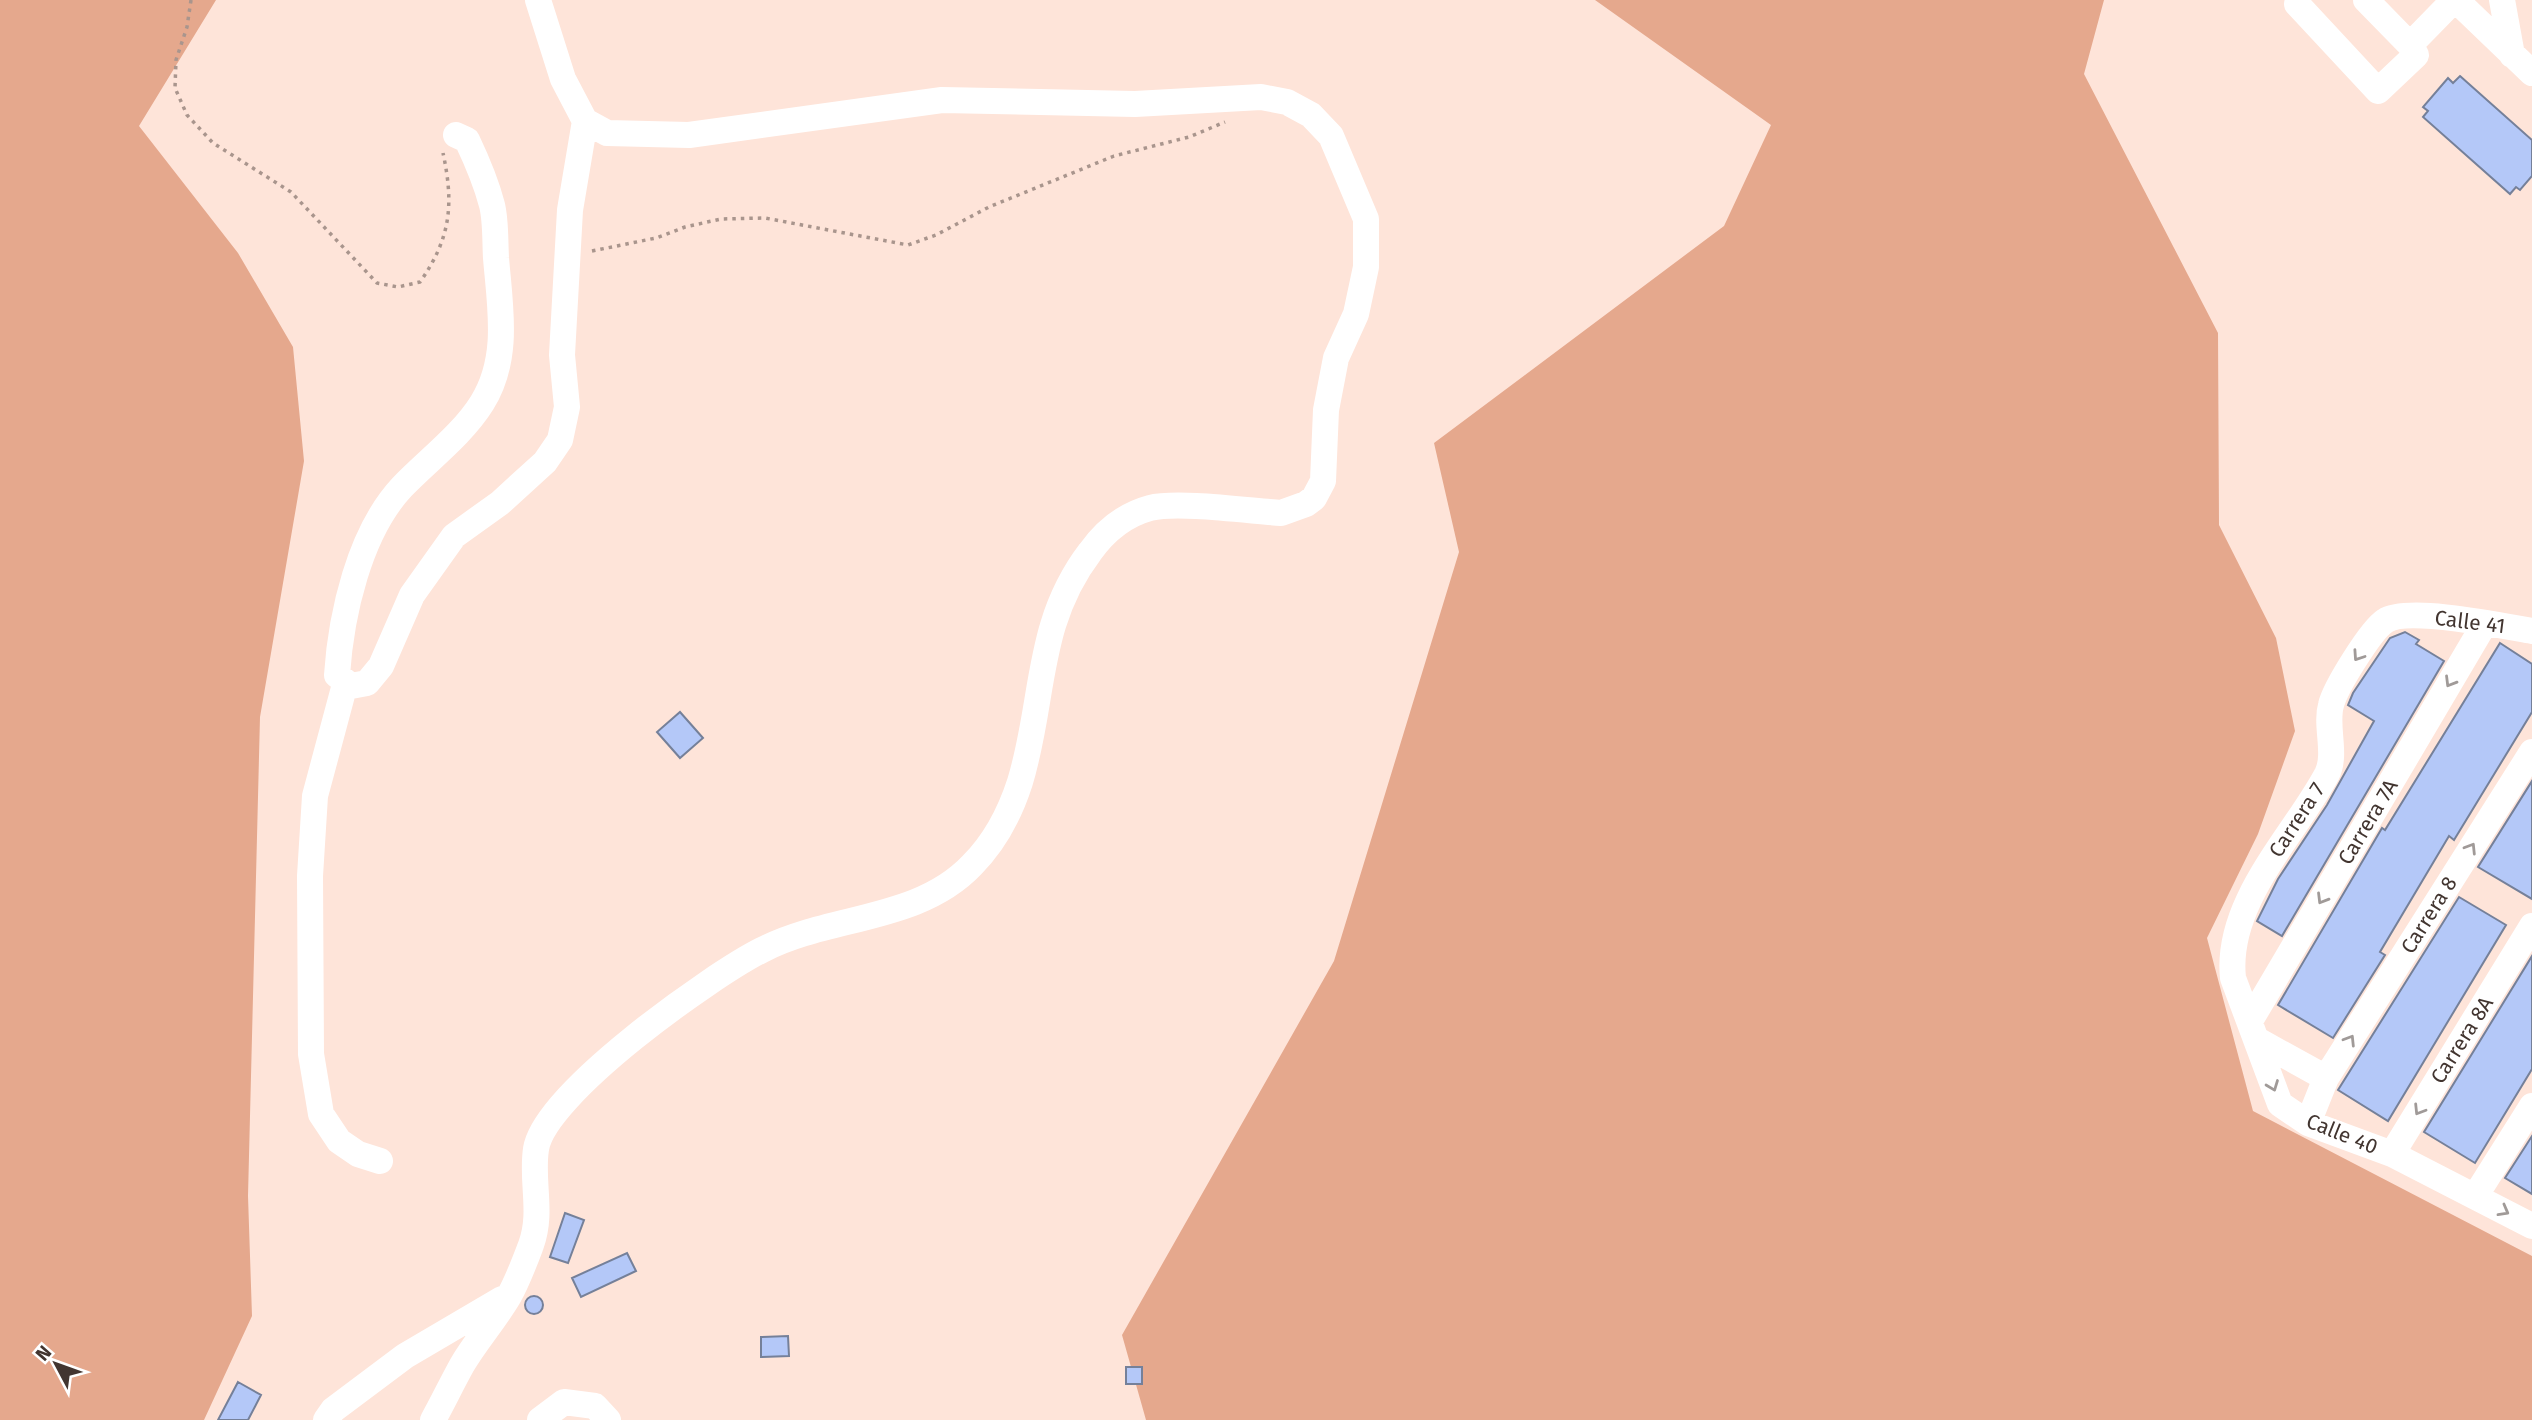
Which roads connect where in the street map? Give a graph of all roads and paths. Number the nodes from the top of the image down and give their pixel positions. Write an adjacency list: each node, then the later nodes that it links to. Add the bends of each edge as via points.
1 (191, 0): 12 (path, via 175,88 187,115 213,144 292,192 377,283 398,287 421,282 432,265 451,214 442,146 446,135)
2 (538, 0): 11 (street, via 563,79)
3 (2366, 0): 7 (street)
4 (2455, 0): 7 (street); 8 (street)
5 (2502, 0): 8 (street)
6 (2297, 4): 7 (street, via 2378,91 2416,55)
7 (2410, 45)
8 (2512, 54): 9 (street)
9 (2532, 73)
10 (1244, 99): 11 (street, via 1135,104 942,100 689,135 607,134); 13 (path, via 1236,114 1221,125 1114,156 908,245 765,218 721,219 656,238); 29 (street, via 1287,102 1322,124 1366,219 1363,291 1336,358 1319,490 1290,512 1161,506 1135,513 1110,528 1078,567 1060,600 1049,633 1021,777 1007,816 985,850 939,893 782,941 755,954 681,1003 588,1079 554,1113 536,1148 539,1209 533,1241)
11 (585, 121): 13 (street, via 573,183)
12 (456, 135): 17 (street, via 467,140 492,208 501,331 498,367 471,418 400,490 375,530 345,613 337,675)
13 (569, 253): 17 (street, via 562,355 567,407 560,440 545,462 500,503 454,536 412,595 381,666 362,685)
14 (2408, 614): 15 (street, Calle 41); 20 (street, Carrera 7, one-way to 20, via 2385,621 2356,656 2330,706 2328,771 2259,880)
15 (2485, 623): 16 (street, Calle 41); 21 (street, Carrera 7A, one-way to 21)
16 (2532, 631)
17 (345, 684): 26 (street, via 314,796 311,1054 321,1114 338,1141)
18 (2532, 752): 22 (street, Carrera 8, one-way to 18)
19 (2532, 926): 25 (street, Carrera 8A, one-way to 25)
20 (2240, 929): 21 (street, Calle 40, via 2231,959)
21 (2255, 1031): 22 (street); 24 (street, Calle 40, one-way to 24, via 2280,1104)
22 (2326, 1078): 24 (street, Carrera 8)
23 (2532, 1106): 27 (street)
24 (2308, 1123): 25 (street, Calle 40)
25 (2392, 1154): 27 (street, Calle 40)
26 (380, 1161)
27 (2476, 1195): 28 (street, Calle 40, one-way to 28)
28 (2532, 1226)
29 (510, 1294): 30 (street, via 405,1356); 31 (street, via 463,1363)
30 (326, 1420)
31 (433, 1420)
32 (540, 1420): 33 (street, via 564,1402 595,1406)
33 (608, 1420)

